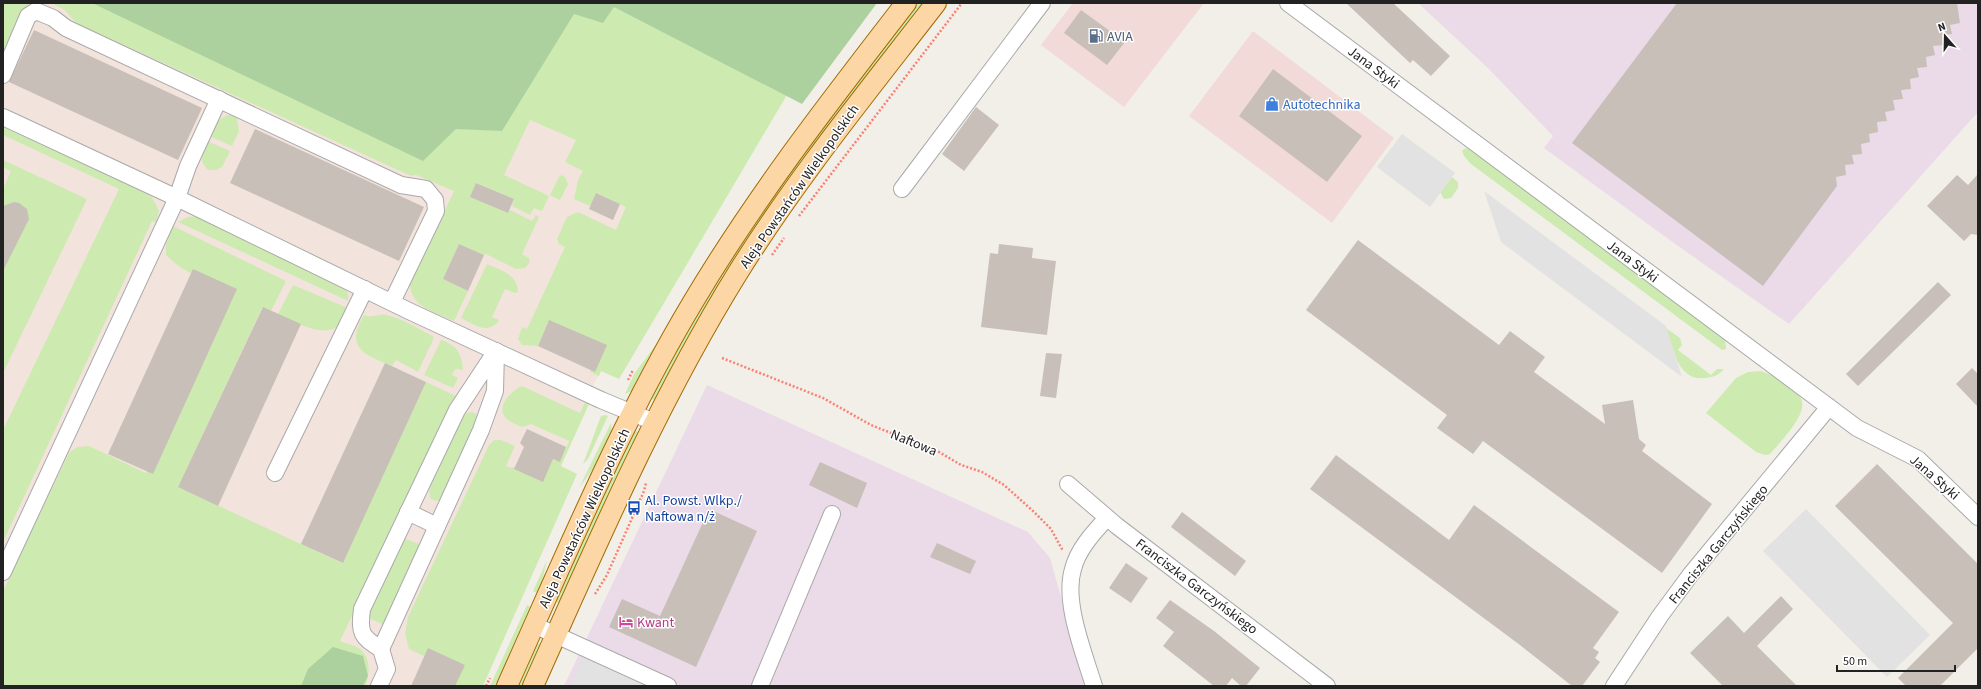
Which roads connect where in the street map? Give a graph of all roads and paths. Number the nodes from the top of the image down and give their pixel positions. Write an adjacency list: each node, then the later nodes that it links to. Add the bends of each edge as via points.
1 (906, 3): 19 (main road, Aleja Powstańców Wielkopolskich, via 812,125 739,229 692,303)
2 (936, 3): 20 (main road, Aleja Powstańców Wielkopolskich, via 844,121 766,229 694,348)
3 (962, 3): 11 (path)
4 (1042, 3): 9 (street)
5 (1288, 3): 18 (street, Jana Styki)
6 (3, 75): 7 (street, via 28,16 36,12)
7 (219, 99): 10 (street, via 188,166); 15 (street, via 401,185 426,189 435,200 436,211)
8 (3, 117): 10 (street)
9 (902, 189)
10 (177, 198): 14 (street); 30 (street)
11 (798, 217)
12 (785, 236): 13 (path)
13 (768, 262)
14 (365, 289): 15 (street); 21 (street)
15 (392, 302): 16 (street)
16 (496, 350): 19 (street, via 601,400); 24 (street, via 457,410); 28 (street, via 495,391 481,430)
17 (722, 358): 29 (path, Naftowa, via 823,398 871,425 939,452 1004,485 1051,529)
18 (1829, 407): 26 (street, Jana Styki, via 1864,433 1918,459); 42 (street, Franciszka Garczyńskiego, via 1691,574)
19 (634, 412): 20 (street, Aleja Powstańców Wielkopolskich); 32 (main road, Aleja Powstańców Wielkopolskich)
20 (654, 422): 33 (main road, Aleja Powstańców Wielkopolskich)
21 (275, 473)
22 (647, 478): 31 (path, via 644,491 607,575)
23 (1068, 484): 27 (street, Franciszka Garczyńskiego)
24 (408, 512): 28 (street); 34 (street, via 362,609 360,628 366,640)
25 (832, 514): 39 (street)
26 (1978, 517)
27 (1107, 518): 29 (street, via 1090,537); 41 (street, Franciszka Garczyńskiego)
28 (437, 526): 34 (street)
29 (1073, 569): 40 (street, via 1070,604)
30 (3, 572)
31 (591, 600)
32 (534, 625): 33 (street, Aleja Powstańców Wielkopolskich); 36 (main road, Aleja Powstańców Wielkopolskich)
33 (556, 634): 37 (main road, Aleja Powstańców Wielkopolskich); 38 (street)
34 (381, 650): 35 (street, via 387,669)
35 (380, 686)
36 (507, 686)
37 (533, 686)
38 (668, 686)
39 (760, 686)
40 (1094, 686)
41 (1327, 686)
42 (1614, 686)

